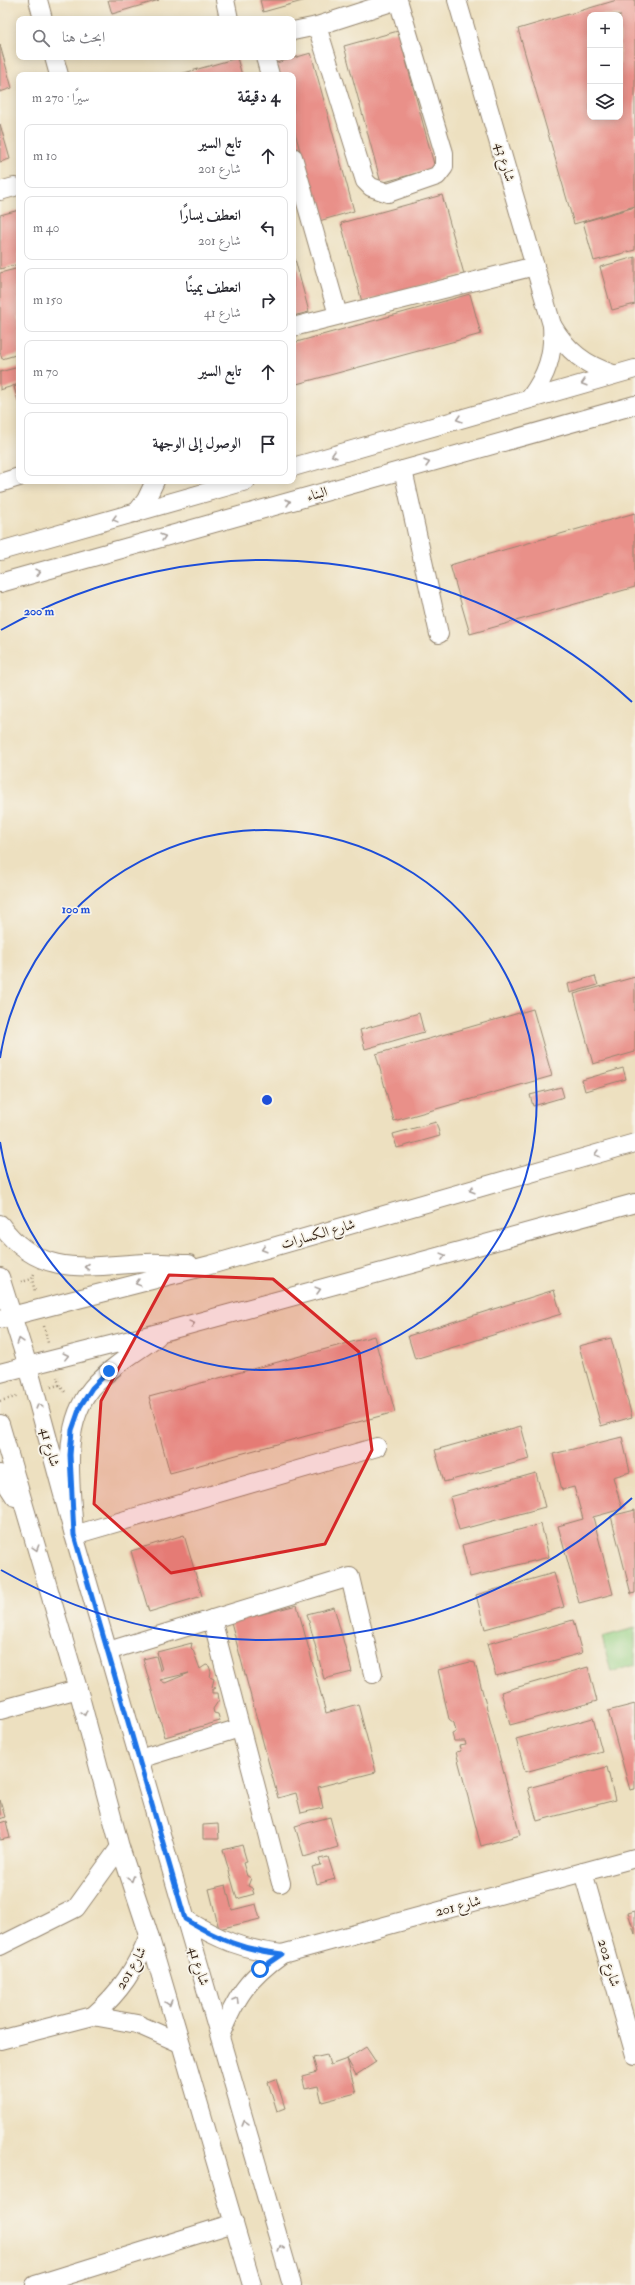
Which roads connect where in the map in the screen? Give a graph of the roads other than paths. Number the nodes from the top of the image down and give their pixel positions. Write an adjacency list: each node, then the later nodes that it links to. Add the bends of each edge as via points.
1 (38, 0): 5 (street)
2 (225, 0): 6 (street)
3 (398, 0): 7 (street); 7 (street, via 444,154 444,167 437,176 388,193 365,181)
4 (457, 0): 12 (street, شارع 43)
5 (43, 16)
6 (229, 16)
7 (317, 26): 8 (street)
8 (296, 30)
9 (266, 60): 10 (street)
10 (269, 72)
11 (296, 168): 13 (street)
12 (535, 266): 13 (street); 14 (street, شارع 43)
13 (338, 315): 15 (street)
14 (552, 325): 17 (street, شارع 43, via 579,358 598,370); 18 (street, شارع 43, via 553,341 546,372)
15 (296, 326)
16 (635, 368): 17 (street)
17 (613, 374): 18 (street, one-way to 18)
18 (530, 398): 20 (street, one-way to 20)
19 (635, 405): 21 (street, البناء, one-way to 19)
20 (296, 466)
21 (403, 470): 30 (street, البناء, one-way to 21); 31 (street)
22 (16, 478): 23 (street)
23 (0, 483)
24 (154, 484): 28 (street)
25 (204, 484): 27 (street)
26 (236, 484): 27 (street)
27 (215, 490): 28 (street)
28 (136, 513): 29 (street, one-way to 29)
29 (0, 551)
30 (0, 582)
31 (440, 634)
32 (635, 1143): 37 (street, شارع الكسارات, one-way to 37)
33 (635, 1203): 34 (street)
34 (608, 1211): 35 (street); 40 (street, one-way to 34)
35 (635, 1211)
36 (0, 1224): 37 (street, one-way to 36, via 148,1263 68,1267 48,1263 31,1254 15,1243)
37 (210, 1265): 39 (street, شارع الكسارات, one-way to 39)
38 (0, 1277): 39 (street, شارع 41)
39 (6, 1318): 41 (street, شارع 41, one-way to 39)
40 (166, 1331): 41 (street, one-way to 40); 47 (street, via 109,1371 92,1388 80,1407 72,1430 70,1455)
41 (28, 1366): 42 (street); 47 (street, شارع 41, one-way to 41)
42 (0, 1373)
43 (0, 1424): 46 (street)
44 (377, 1447): 47 (street)
45 (0, 1474): 46 (street)
46 (25, 1511): 51 (street, one-way to 51)
47 (74, 1535): 49 (street, شارع 41)
48 (212, 1619): 49 (street); 50 (street, via 350,1577); 53 (street)
49 (108, 1651): 54 (street, شارع 41)
50 (373, 1674)
51 (78, 1689): 52 (street); 55 (street, one-way to 55)
52 (0, 1710)
53 (240, 1728): 54 (street); 58 (street)
54 (139, 1759): 59 (street, شارع 41)
55 (120, 1846): 60 (street, one-way to 60); 61 (street, via 76,1908)
56 (635, 1858): 57 (street, شارع 201)
57 (583, 1872): 62 (street, شارع 201); 67 (street, شارع 202)
58 (281, 1883)
59 (185, 1919): 62 (street, شارع 201, via 232,1944 256,1952); 64 (street, شارع 41)
60 (149, 1935): 63 (street, شارع 201, via 127,1981); 66 (street, one-way to 66)
61 (0, 1946)
62 (282, 1954): 64 (street, شارع 201, one-way to 62, via 243,1988 260,1969)
63 (93, 2016): 65 (street, شارع 201); 66 (street, شارع 201, via 137,2024)
64 (220, 2036): 71 (street, شارع 41, one-way to 64)
65 (0, 2040)
66 (180, 2043): 68 (street)
67 (635, 2055)
68 (234, 2223): 69 (street); 70 (street)
69 (35, 2285)
70 (252, 2285)
71 (292, 2285)

